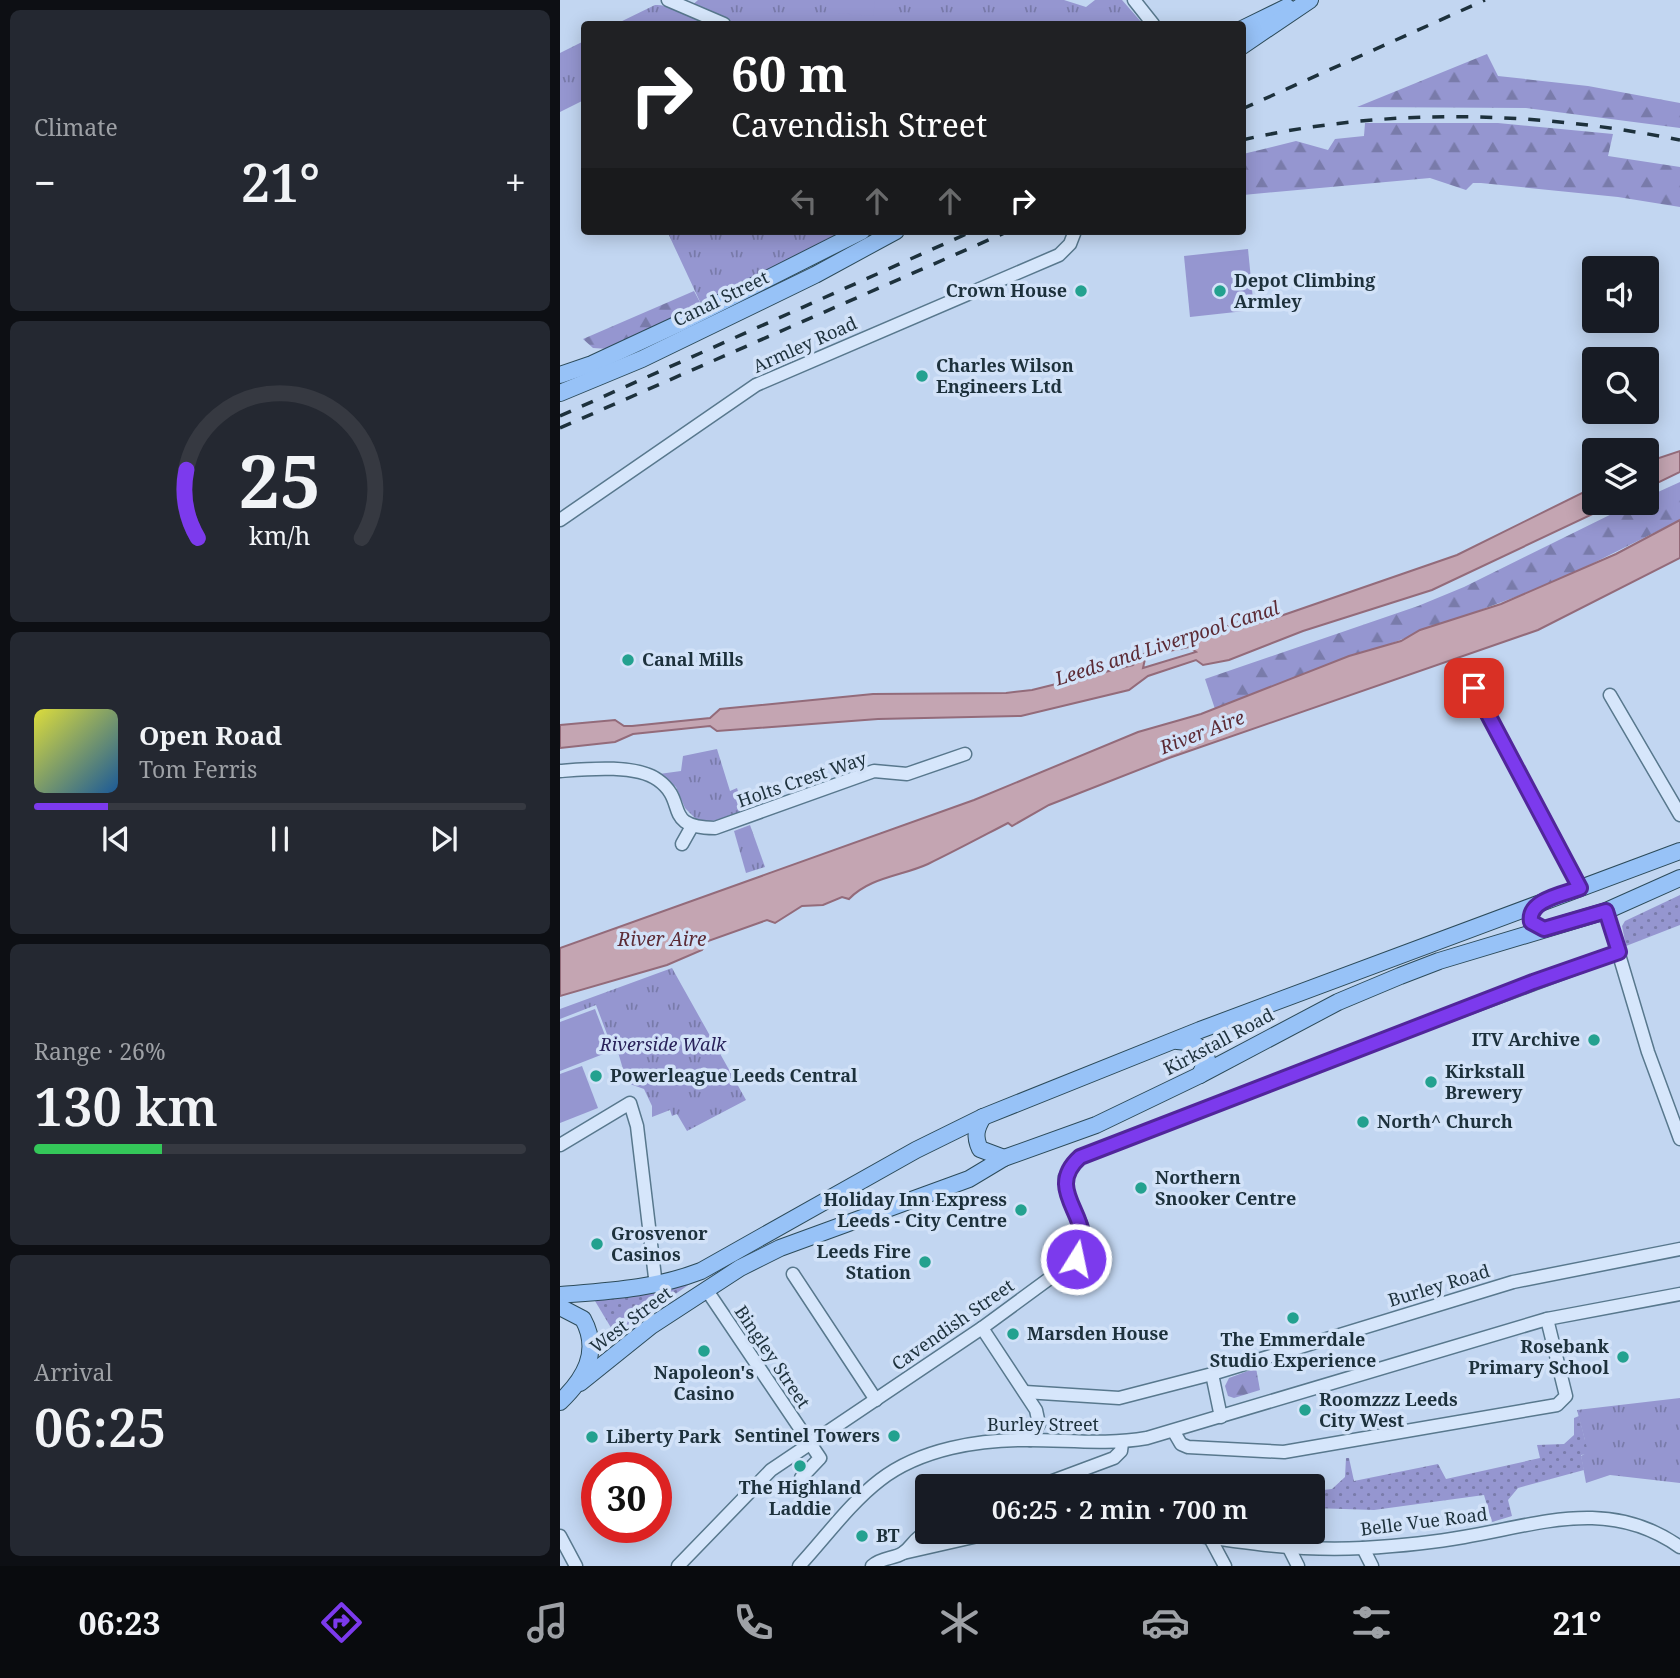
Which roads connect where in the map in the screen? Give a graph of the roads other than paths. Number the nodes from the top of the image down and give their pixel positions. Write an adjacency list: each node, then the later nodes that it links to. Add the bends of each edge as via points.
1 (668, 0): 5 (street)
2 (1134, 0): 6 (street)
3 (1301, 0): 7 (main road)
4 (1310, 0): 8 (main road)
5 (717, 21)
6 (1151, 21)
7 (1246, 27)
8 (1246, 43)
9 (854, 235): 12 (main road, Canal Street, via 667,330)
10 (889, 235): 13 (main road, Canal Street, via 667,347)
11 (1073, 235): 14 (street, Armley Road, via 1059,255 756,385)
12 (560, 375)
13 (560, 393)
14 (560, 520)
15 (1465, 672): 25 (street)
16 (1610, 695): 19 (street)
17 (965, 754): 20 (street, Holts Crest Way, via 907,774 874,771 716,828)
18 (560, 771): 20 (street, via 600,768 656,778 666,786 682,820)
19 (1680, 815)
20 (691, 828): 21 (street)
21 (682, 844)
22 (1680, 851): 23 (main road, Kirkstall Road)
23 (1638, 868): 25 (main road, Kirkstall Road); 26 (main road, via 1648,871)
24 (1680, 877): 26 (main road, Kirkstall Road)
25 (1580, 888): 27 (main road, Kirkstall Road)
26 (1655, 889): 28 (main road, Kirkstall Road)
27 (1537, 904): 29 (main road, via 1530,920); 31 (main road, Kirkstall Road)
28 (1606, 911): 29 (main road, Kirkstall Road); 30 (street)
29 (1544, 929): 32 (main road, Kirkstall Road, via 1388,981)
30 (1619, 952): 34 (street); 46 (street, Cavendish Street, via 1080,1157 1065,1177 1066,1191 1082,1226 1082,1250 1068,1266)
31 (1174, 1041): 32 (main road, via 1194,1042 1203,1050 1207,1059); 33 (main road, Kirkstall Road)
32 (1200, 1075): 36 (main road, Kirkstall Road, via 1096,1125)
33 (984, 1117): 36 (main road, via 976,1129 980,1149); 40 (main road, Kirkstall Road, via 813,1206 716,1264)
34 (1680, 1139)
35 (560, 1145): 40 (street, via 631,1103)
36 (1004, 1158): 37 (main road, Kirkstall Road, via 969,1179)
37 (780, 1248): 41 (main road, West Street)
38 (1680, 1249): 47 (street, Burley Road, via 1513,1282)
39 (793, 1274): 50 (street)
40 (656, 1286): 43 (main road, Kirkstall Road)
41 (706, 1289): 48 (main road, West Street, via 650,1326); 56 (street, Bingley Street)
42 (1680, 1294): 45 (street)
43 (560, 1296)
44 (560, 1307): 48 (main road, via 583,1319 591,1339 591,1355)
45 (1547, 1320): 52 (street); 53 (street, via 1566,1395 1562,1402 1284,1452 1188,1447)
46 (982, 1328): 49 (street); 50 (street, Cavendish Street)
47 (1212, 1374): 49 (street, Burley Road, via 1112,1399); 52 (street)
48 (580, 1383): 51 (main road, West Street)
49 (1025, 1392): 54 (street, via 1039,1417)
50 (876, 1400): 56 (street, Cavendish Street)
51 (560, 1402)
52 (1222, 1417): 53 (street)
53 (1174, 1432): 55 (street)
54 (1030, 1440): 55 (street, Burley Street); 70 (street, Burley Street, via 985,1441 902,1466 869,1490)
55 (1122, 1443): 57 (street, via 1114,1458)
56 (810, 1444): 58 (street, via 820,1458); 69 (street, Cavendish Street, via 771,1470)
57 (1071, 1474)
58 (802, 1478)
59 (560, 1536): 68 (street)
60 (915, 1538): 67 (street)
61 (943, 1544): 67 (street)
62 (1213, 1544): 72 (street)
63 (1257, 1544): 64 (street, Belle Vue Road)
64 (1289, 1548): 65 (street, Belle Vue Road); 73 (street)
65 (1363, 1548): 66 (street, Belle Vue Road, via 1463,1538 1580,1517 1644,1527); 74 (street)
66 (1680, 1548)
67 (903, 1553): 71 (street)
68 (576, 1566)
69 (678, 1566)
70 (799, 1566)
71 (872, 1566)
72 (1225, 1566)
73 (1298, 1566)
74 (1372, 1566)

